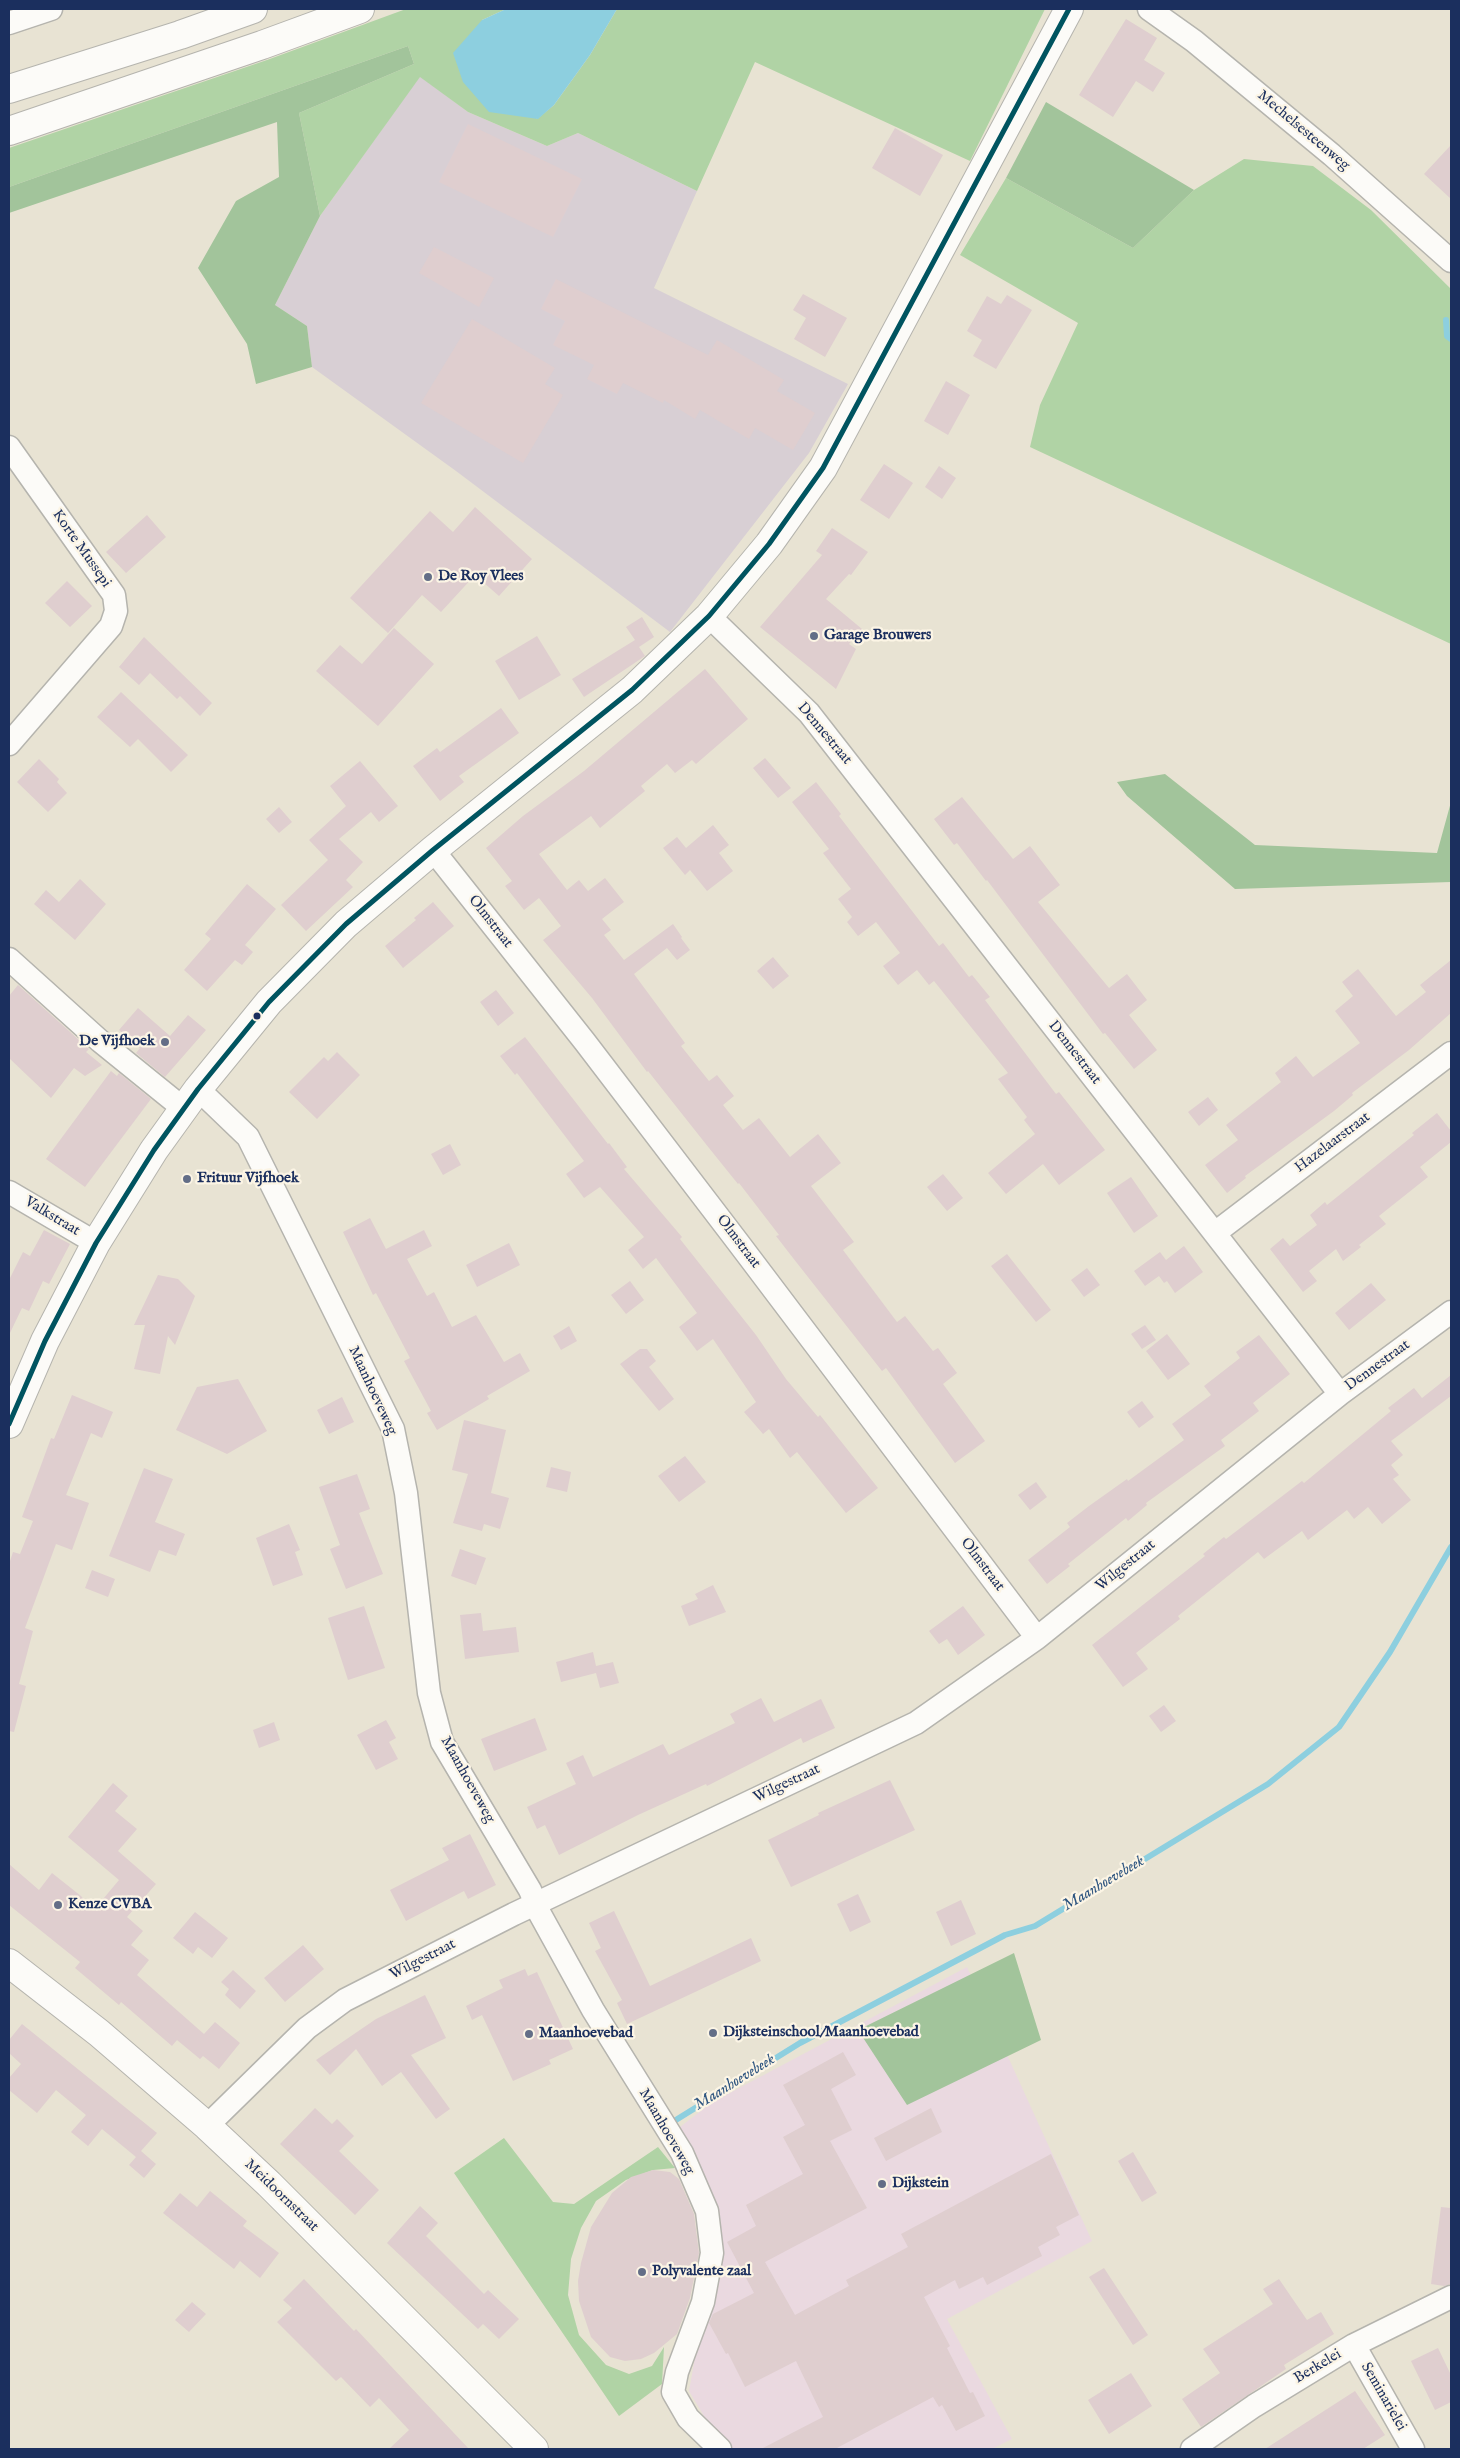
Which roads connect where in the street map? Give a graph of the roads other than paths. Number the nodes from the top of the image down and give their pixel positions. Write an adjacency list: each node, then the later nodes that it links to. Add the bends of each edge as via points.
1 (50, 9): 6 (street)
2 (253, 9): 7 (main road)
3 (360, 9): 8 (main road)
4 (1069, 9): 11 (main road, via 823,468 769,544)
5 (1149, 9): 9 (street, Mechelsesteenweg, via 1194,41 1324,148)
6 (9, 24)
7 (9, 88)
8 (9, 131)
9 (1451, 261)
10 (9, 447): 12 (street, Korte Mussepi, via 114,595 116,611 111,626)
11 (709, 616): 13 (main road, via 632,690); 18 (street, Dennestraat, via 809,713)
12 (9, 744)
13 (433, 850): 16 (main road, via 346,924 269,1002); 23 (street, Olmstraat, via 720,1218)
14 (9, 959): 16 (street, via 100,1041)
15 (1451, 1054): 18 (street, Hazelaarstraat)
16 (191, 1099): 19 (main road, via 154,1150); 24 (street, Maanhoeveweg, via 248,1137 393,1429 406,1493 429,1693 442,1742)
17 (9, 1192): 19 (street, Valkstraat)
18 (1214, 1233): 21 (street, Dennestraat)
19 (96, 1243): 22 (main road, via 45,1341)
20 (1451, 1312): 21 (street, Dennestraat)
21 (1340, 1394): 23 (street, Wilgestraat)
22 (9, 1424)
23 (1037, 1638): 24 (street, Wilgestraat, via 916,1723)
24 (536, 1905): 26 (street, Wilgestraat, via 345,2000 307,2028); 30 (street, Maanhoeveweg, via 593,2010 682,2153 707,2211 712,2253 702,2302 673,2392 688,2418)
25 (9, 1963): 26 (main road, Meidoornstraat)
26 (208, 2126): 29 (main road, Meidoornstraat)
27 (1451, 2297): 28 (street, Berkelei)
28 (1354, 2345): 31 (street, Berkelei, via 1254,2406); 32 (street, Seminarielei)
29 (534, 2449)
30 (720, 2449)
31 (1192, 2449)
32 (1413, 2449)

